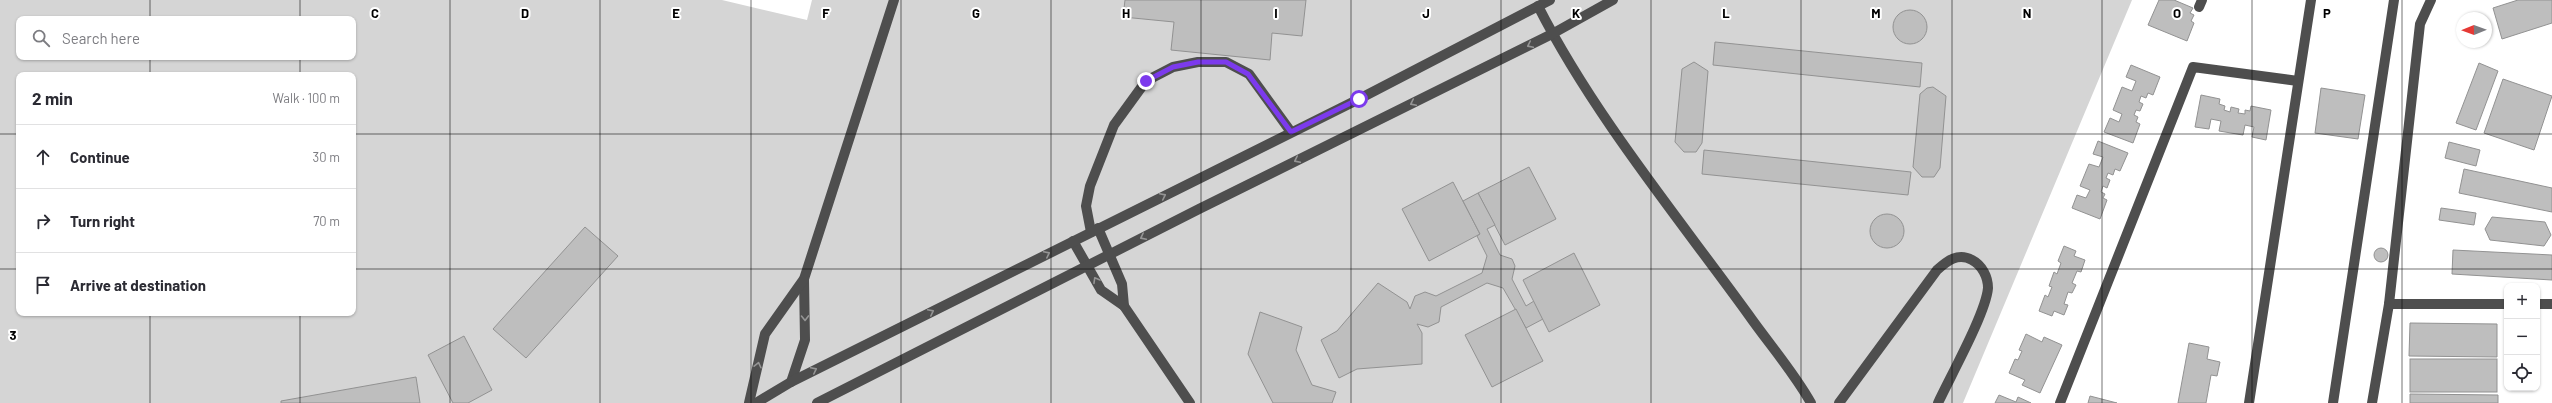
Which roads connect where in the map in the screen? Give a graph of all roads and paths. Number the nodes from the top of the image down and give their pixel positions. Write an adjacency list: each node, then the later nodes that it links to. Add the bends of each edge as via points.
1 (894, 0): 15 (street)
2 (1550, 0): 7 (street)
3 (1613, 0): 8 (street)
4 (2311, 0): 9 (street)
5 (2394, 0): 32 (street)
6 (2431, 0): 16 (street, via 2419,31)
7 (1538, 6): 8 (street); 10 (street)
8 (1552, 34): 13 (street, one-way to 13); 27 (street, via 1595,103 1758,329 1796,377)
9 (2298, 81): 30 (street, via 2193,67); 31 (street)
10 (1291, 132): 11 (street, one-way to 10); 11 (street, via 1248,74 1226,62 1198,62 1173,67 1146,81 1114,125 1090,186 1086,206)
11 (1094, 230): 12 (street); 13 (street)
12 (1074, 241): 14 (street); 21 (street, one-way to 12)
13 (1109, 254): 14 (street); 20 (street, via 1122,284)
14 (1087, 265): 20 (street, one-way to 14, via 1102,290); 22 (street)
15 (804, 279): 21 (street, one-way to 21, via 805,340); 23 (street, one-way to 15, via 765,334)
16 (2389, 304): 17 (street); 33 (street)
17 (2504, 304)
18 (2540, 304): 19 (street)
19 (2552, 304)
20 (1124, 306): 26 (street)
21 (791, 382): 24 (street)
22 (828, 400): 25 (street)
23 (749, 403)
24 (756, 403)
25 (817, 403)
26 (1190, 403)
27 (1811, 403)
28 (1839, 403): 29 (street, via 1937,270 1953,258 1968,258 1984,272 1988,286 1987,296)
29 (1938, 403)
30 (2060, 403)
31 (2249, 403)
32 (2333, 403)
33 (2372, 403)

